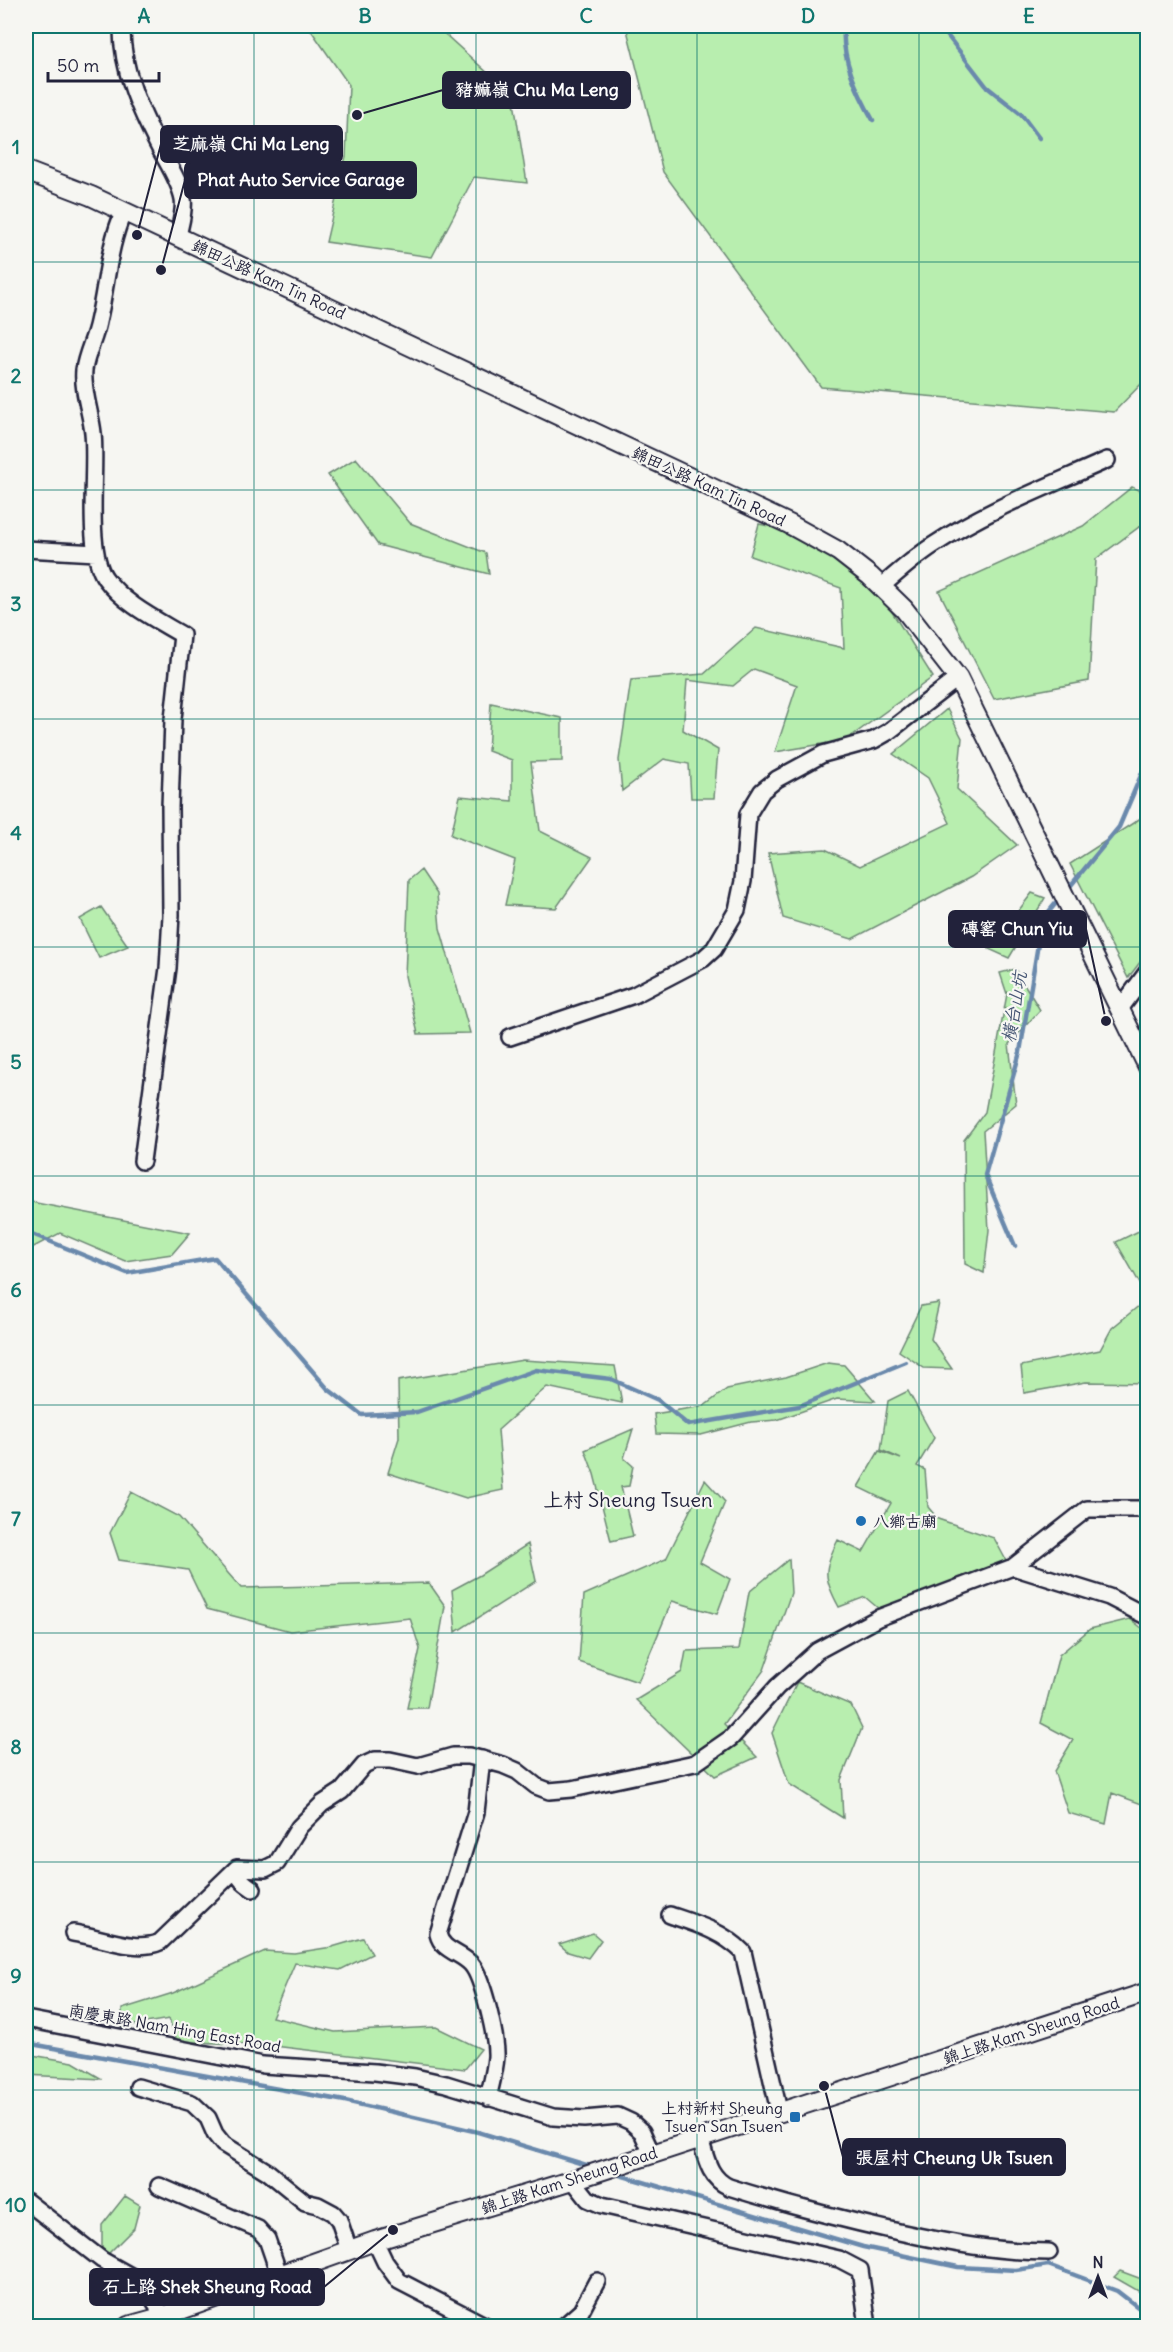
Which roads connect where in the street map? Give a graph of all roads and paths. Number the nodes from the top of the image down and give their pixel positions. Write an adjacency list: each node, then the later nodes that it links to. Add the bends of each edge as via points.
1 (122, 26): 4 (street, via 128,76 183,200)
2 (26, 171): 3 (main road, 錦田公路 Kam Tin Road)
3 (124, 211): 4 (main road, 錦田公路 Kam Tin Road); 7 (street, via 114,237 99,321 84,370 94,450)
4 (178, 236): 8 (main road, 錦田公路 Kam Tin Road, via 789,524 838,551)
5 (1107, 460): 8 (street, via 956,531)
6 (26, 549): 7 (street)
7 (96, 553): 14 (street, via 104,577 115,588 132,604 182,635 173,719 168,968)
8 (882, 586): 9 (main road, 錦田公路 Kam Tin Road)
9 (958, 678): 11 (main road, 錦田公路 Kam Tin Road); 12 (street, via 888,732 874,740 823,754 762,791 748,814 743,881 736,910 714,949 703,959 634,995)
10 (1148, 971): 11 (street)
11 (1120, 1009): 13 (main road, 錦田公路 Kam Tin Road)
12 (510, 1037)
13 (1148, 1067)
14 (142, 1161)
15 (1148, 1509): 16 (street, via 1087,1509)
16 (1014, 1567): 17 (street, via 1109,1597); 18 (street, via 878,1618 817,1651 777,1687 731,1738 695,1763 549,1791 517,1771)
17 (1148, 1617)
18 (482, 1759): 19 (street, via 453,1756 418,1766 381,1759 368,1763 299,1827 277,1863 265,1869); 26 (street, via 476,1812 438,1934 441,1944 470,1963 478,1976 496,2043)
19 (237, 1868): 20 (street, via 243,1883); 22 (street, via 153,1946 120,1944)
20 (253, 1889)
21 (670, 1915): 27 (street, via 717,1931 743,1952)
22 (73, 1933)
23 (1148, 1992): 27 (main road, 錦上路 Kam Sheung Road)
24 (26, 2019): 26 (street, 南慶東路 Nam Hing East Road, via 263,2066 401,2074)
25 (138, 2087): 34 (street, via 192,2103 208,2118 224,2144 305,2202 333,2213)
26 (488, 2098): 29 (street, 南慶東路 Nam Hing East Road, via 553,2117 618,2116 638,2127)
27 (779, 2111): 28 (main road, 錦上路 Kam Sheung Road)
28 (700, 2138): 29 (main road, 錦上路 Kam Sheung Road); 35 (street, via 713,2175 729,2187 819,2215 947,2243 1010,2253)
29 (652, 2154): 30 (main road, 錦上路 Kam Sheung Road)
30 (576, 2179): 33 (main road, 錦上路 Kam Sheung Road); 42 (street, via 588,2199 602,2205 839,2259 860,2270)
31 (159, 2186): 36 (street, via 258,2229 267,2239)
32 (26, 2201): 38 (street, via 102,2260 136,2279 146,2288)
33 (375, 2241): 34 (main road, 錦上路 Kam Sheung Road); 40 (street, via 399,2281)
34 (349, 2250): 36 (main road, 錦上路 Kam Sheung Road)
35 (1049, 2253)
36 (279, 2274): 38 (main road, 錦上路 Kam Sheung Road)
37 (597, 2281): 41 (street, via 581,2311)
38 (161, 2317): 39 (main road, 錦上路 Kam Sheung Road)
39 (128, 2326)
40 (486, 2326)
41 (564, 2326)
42 (868, 2326)

